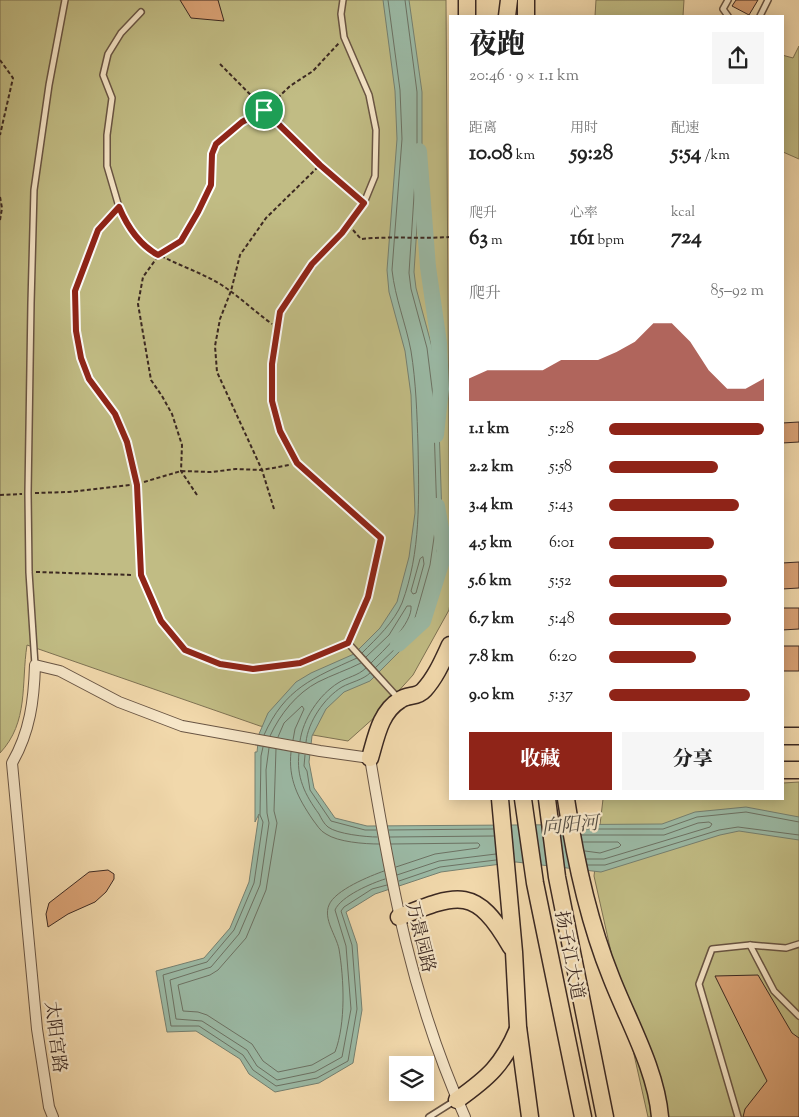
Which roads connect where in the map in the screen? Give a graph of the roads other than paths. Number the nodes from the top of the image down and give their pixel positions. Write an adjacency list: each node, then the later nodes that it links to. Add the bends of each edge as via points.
1 (65, 0): 16 (lane, via 34,190 28,572)
2 (343, 0): 14 (lane, via 344,37 369,94 376,130 375,176 364,203 342,233 312,264 280,312 272,364 272,401 280,431 297,463 381,538 368,597)
3 (467, 0): 9 (main road)
4 (509, 0): 10 (main road)
5 (526, 0): 11 (main road)
6 (728, 0): 12 (lane, via 723,8)
7 (768, 0): 13 (lane)
8 (141, 12): 14 (lane, via 121,33 108,54 103,74 112,98 107,166 119,207 98,230 75,291 76,331 81,358 89,379 115,414 127,442 137,485 141,575 161,621 185,650 220,664 253,669 300,663)
9 (466, 15)
10 (507, 15)
11 (526, 15)
12 (727, 15)
13 (760, 15)
14 (348, 643): 17 (lane)
15 (449, 647): 17 (main road, via 424,690 414,697)
16 (35, 665): 20 (street, via 60,671 119,702 182,726); 34 (street, 太阳宫路, via 30,719 12,763 37,1028)
17 (399, 700): 20 (main road, via 382,721)
18 (784, 736): 19 (main road)
19 (799, 736)
20 (370, 758): 27 (street, 万景园路)
21 (784, 770): 22 (main road)
22 (799, 770)
23 (548, 804): 39 (main road, 扬子江大道, via 557,877)
24 (569, 804): 40 (main road, via 590,914 611,977 649,1069)
25 (501, 805): 30 (main road)
26 (524, 805): 38 (main road, 扬子江大道, via 535,884)
27 (399, 917): 30 (main road, via 455,898 469,900 498,924); 33 (street, 万景园路, via 414,981)
28 (799, 944): 29 (lane, via 786,948)
29 (750, 945): 31 (lane, via 774,991); 41 (lane, via 712,949 700,984)
30 (514, 952): 32 (main road)
31 (799, 1016)
32 (518, 1027): 33 (main road, via 508,1053 480,1083); 37 (main road)
33 (457, 1100): 35 (lane); 36 (street, 万景园路)
34 (53, 1117)
35 (429, 1117)
36 (465, 1117)
37 (530, 1117)
38 (583, 1117)
39 (605, 1117)
40 (660, 1117)
41 (738, 1117)

